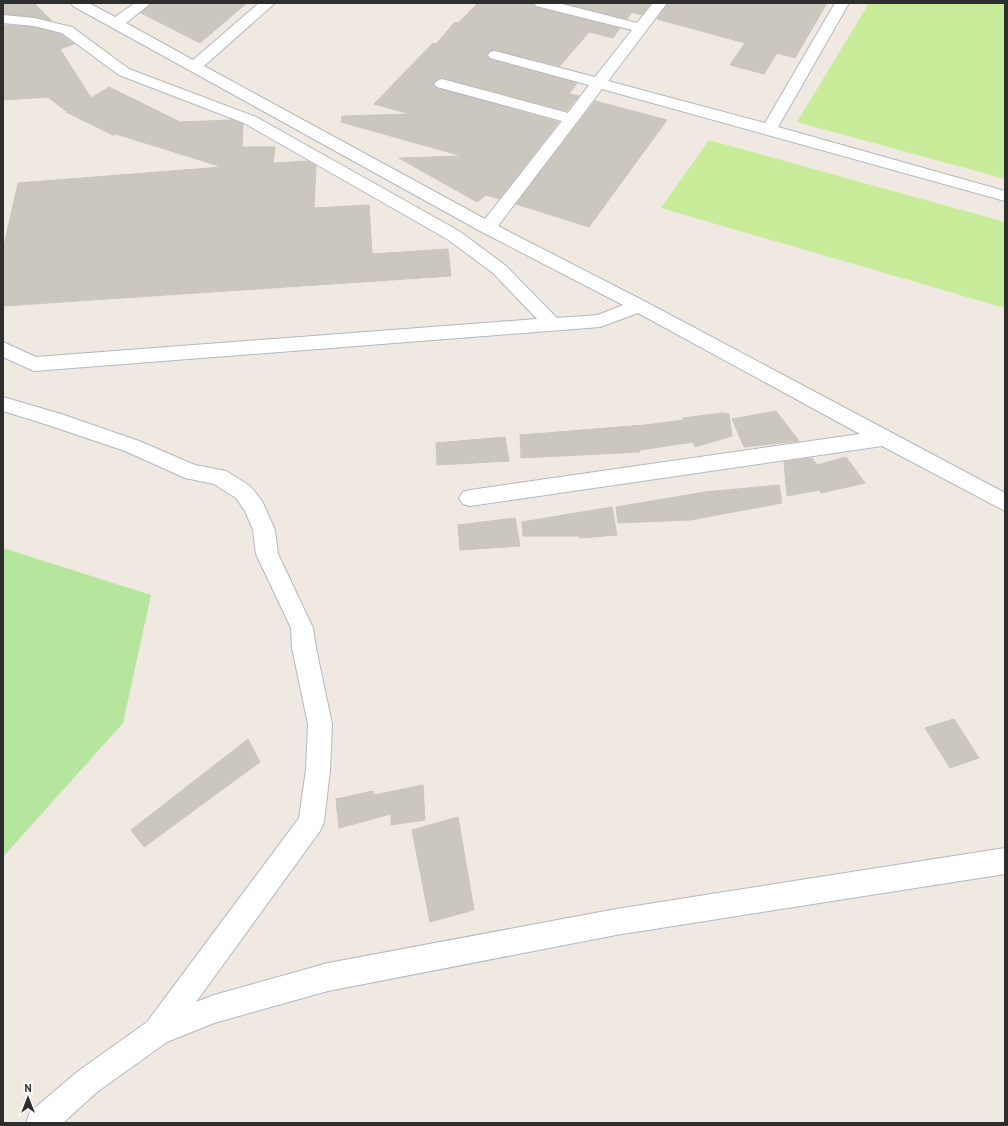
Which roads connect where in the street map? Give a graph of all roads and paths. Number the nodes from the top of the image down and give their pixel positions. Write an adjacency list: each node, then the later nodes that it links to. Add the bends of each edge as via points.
1 (78, 3): 8 (street)
2 (144, 3): 8 (street)
3 (268, 3): 11 (street)
4 (541, 3): 9 (street)
5 (660, 3): 9 (street)
6 (842, 3): 15 (street)
7 (3, 19): 19 (street, via 34,22 67,30 124,72 250,120 453,235 499,269)
8 (115, 23): 11 (street)
9 (641, 28): 12 (street)
10 (495, 55): 12 (street)
11 (195, 66): 17 (street)
12 (600, 82): 14 (street); 15 (street)
13 (442, 84): 14 (street)
14 (570, 118): 17 (street)
15 (769, 129): 16 (street)
16 (1005, 196)
17 (488, 228): 18 (street)
18 (639, 306): 19 (street, via 600,321); 22 (street)
19 (553, 326): 20 (street, via 34,364)
20 (3, 349)
21 (3, 404): 26 (street, via 132,446 192,472 219,478 243,492 254,507 264,530 267,554 302,628 320,724 312,822)
22 (886, 438): 23 (street); 24 (street)
23 (470, 498)
24 (1005, 503)
25 (1005, 861): 26 (street, via 616,922 328,977 214,1009)
26 (157, 1032): 27 (street, via 87,1082)
27 (41, 1123)

